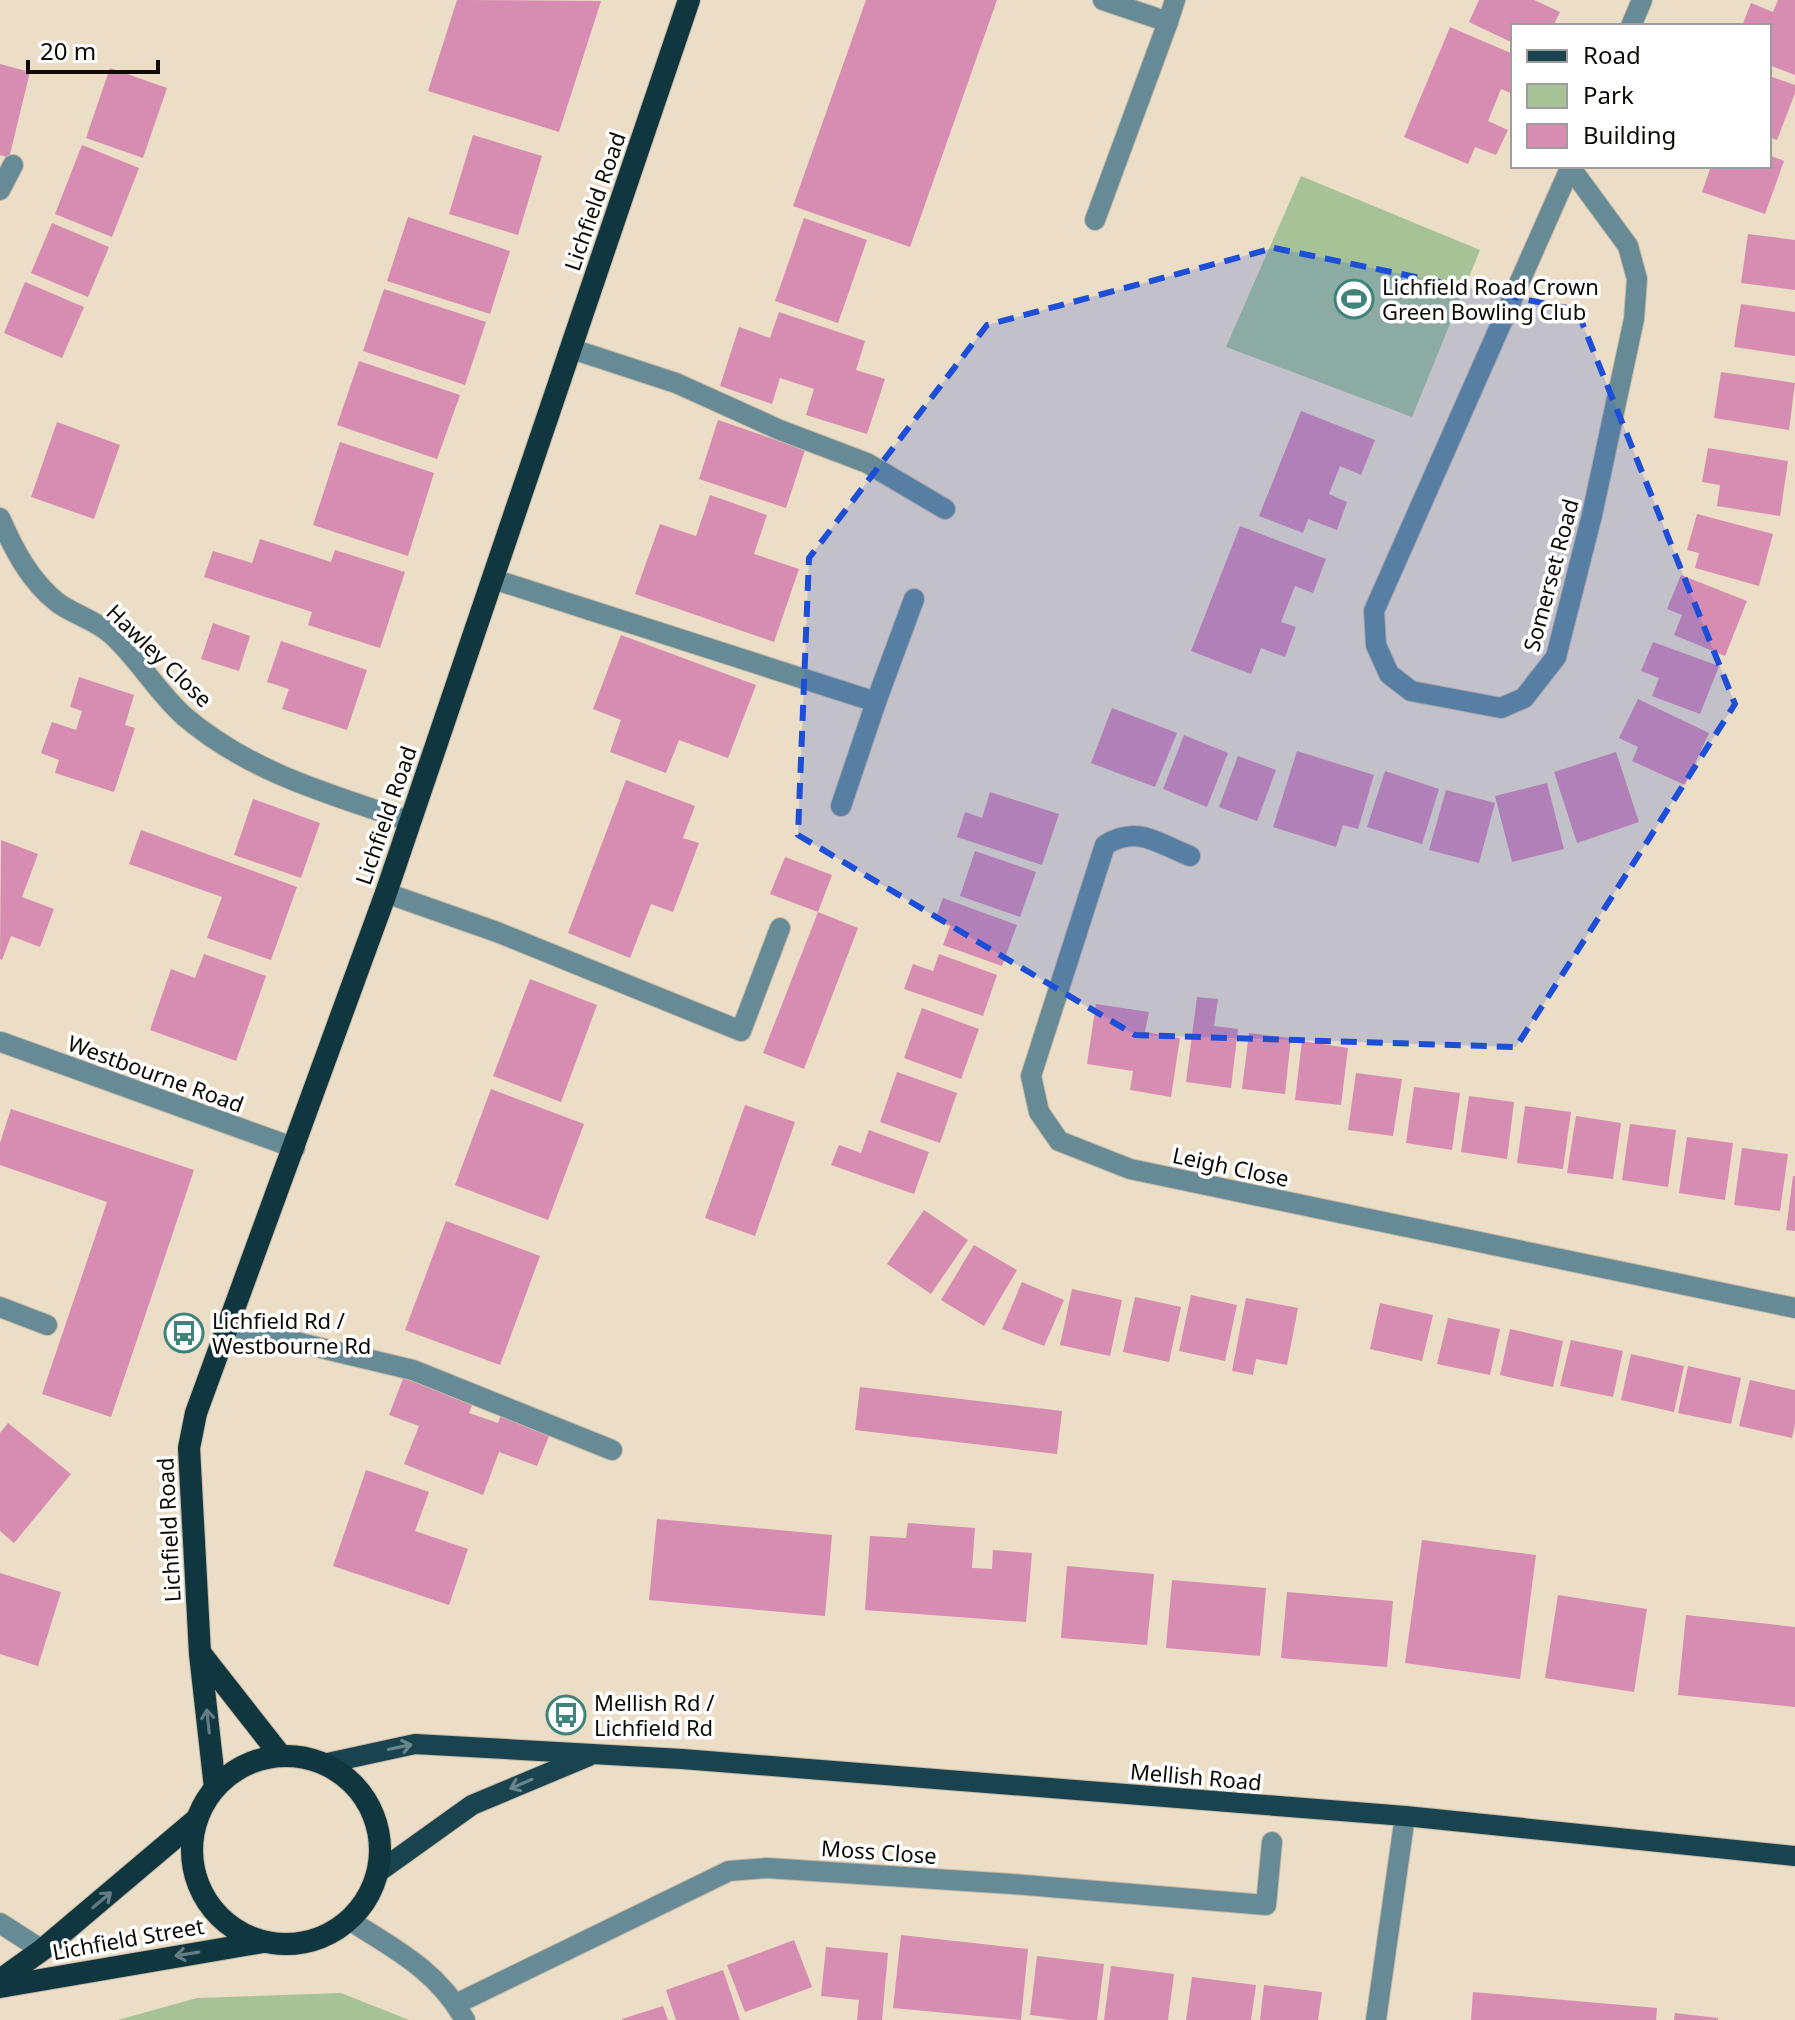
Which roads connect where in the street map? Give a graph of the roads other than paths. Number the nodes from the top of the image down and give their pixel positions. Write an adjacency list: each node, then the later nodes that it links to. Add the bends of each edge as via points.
1 (689, 0): 12 (highway, Lichfield Road)
2 (1103, 0): 5 (street)
3 (1175, 0): 5 (street)
4 (1642, 0): 6 (street)
5 (1168, 22): 11 (street)
6 (1632, 24)
7 (13, 165): 10 (street)
8 (1569, 168): 9 (street, Somerset Road, via 1374,611 1376,645 1389,674 1411,691 1501,708 1524,698 1556,657 1618,394 1637,279 1628,246)
9 (1571, 168)
10 (0, 190)
11 (1095, 220)
12 (572, 349): 13 (street, via 676,383 867,463); 15 (highway, Lichfield Road)
13 (945, 509)
14 (0, 518): 19 (street, Hawley Close, via 32,577 60,604 111,634 182,714 224,747 279,776)
15 (493, 579): 17 (street); 19 (highway, Lichfield Road)
16 (914, 599): 17 (street)
17 (876, 702): 18 (street)
18 (841, 806)
19 (409, 821): 21 (highway, Lichfield Road)
20 (1190, 856): 26 (street, Leigh Close, via 1135,834 1105,845 1031,1076 1039,1112 1059,1141 1130,1169)
21 (386, 893): 22 (street, via 741,1031); 24 (highway, Lichfield Road)
22 (780, 928)
23 (1, 1044): 24 (street, Westbourne Road)
24 (295, 1148): 28 (highway, Lichfield Road)
25 (0, 1307): 27 (street)
26 (1795, 1308)
27 (47, 1325)
28 (223, 1339): 29 (street, via 279,1338 413,1370); 30 (highway, Lichfield Road, via 189,1448)
29 (612, 1450)
30 (200, 1654): 32 (highway); 34 (highway, Lichfield Road, one-way to 30)
31 (593, 1754): 33 (main road, Mellish Road, one-way to 31, via 415,1744); 35 (main road, Mellish Road); 39 (main road, Mellish Road, one-way to 39, via 472,1805)
32 (281, 1756): 33 (highway); 34 (highway, via 243,1766)
33 (323, 1764): 39 (highway, via 351,1782 373,1815 380,1848)
34 (215, 1788): 36 (highway)
35 (1405, 1816): 38 (main road, Mellish Road); 47 (street)
36 (197, 1819): 42 (highway, via 192,1864 202,1893 234,1929); 43 (highway, Lichfield Street, one-way to 36)
37 (1272, 1842): 46 (street, Moss Close, via 1266,1905 767,1868 729,1871)
38 (1795, 1856)
39 (377, 1873): 40 (highway)
40 (349, 1920): 42 (highway, via 305,1942); 46 (street, via 422,1966)
41 (0, 1923): 43 (street)
42 (264, 1941): 45 (highway, Lichfield Street, one-way to 45)
43 (42, 1950): 44 (highway, Lichfield Street)
44 (0, 1980)
45 (0, 1987)
46 (461, 2012)
47 (1376, 2020)

